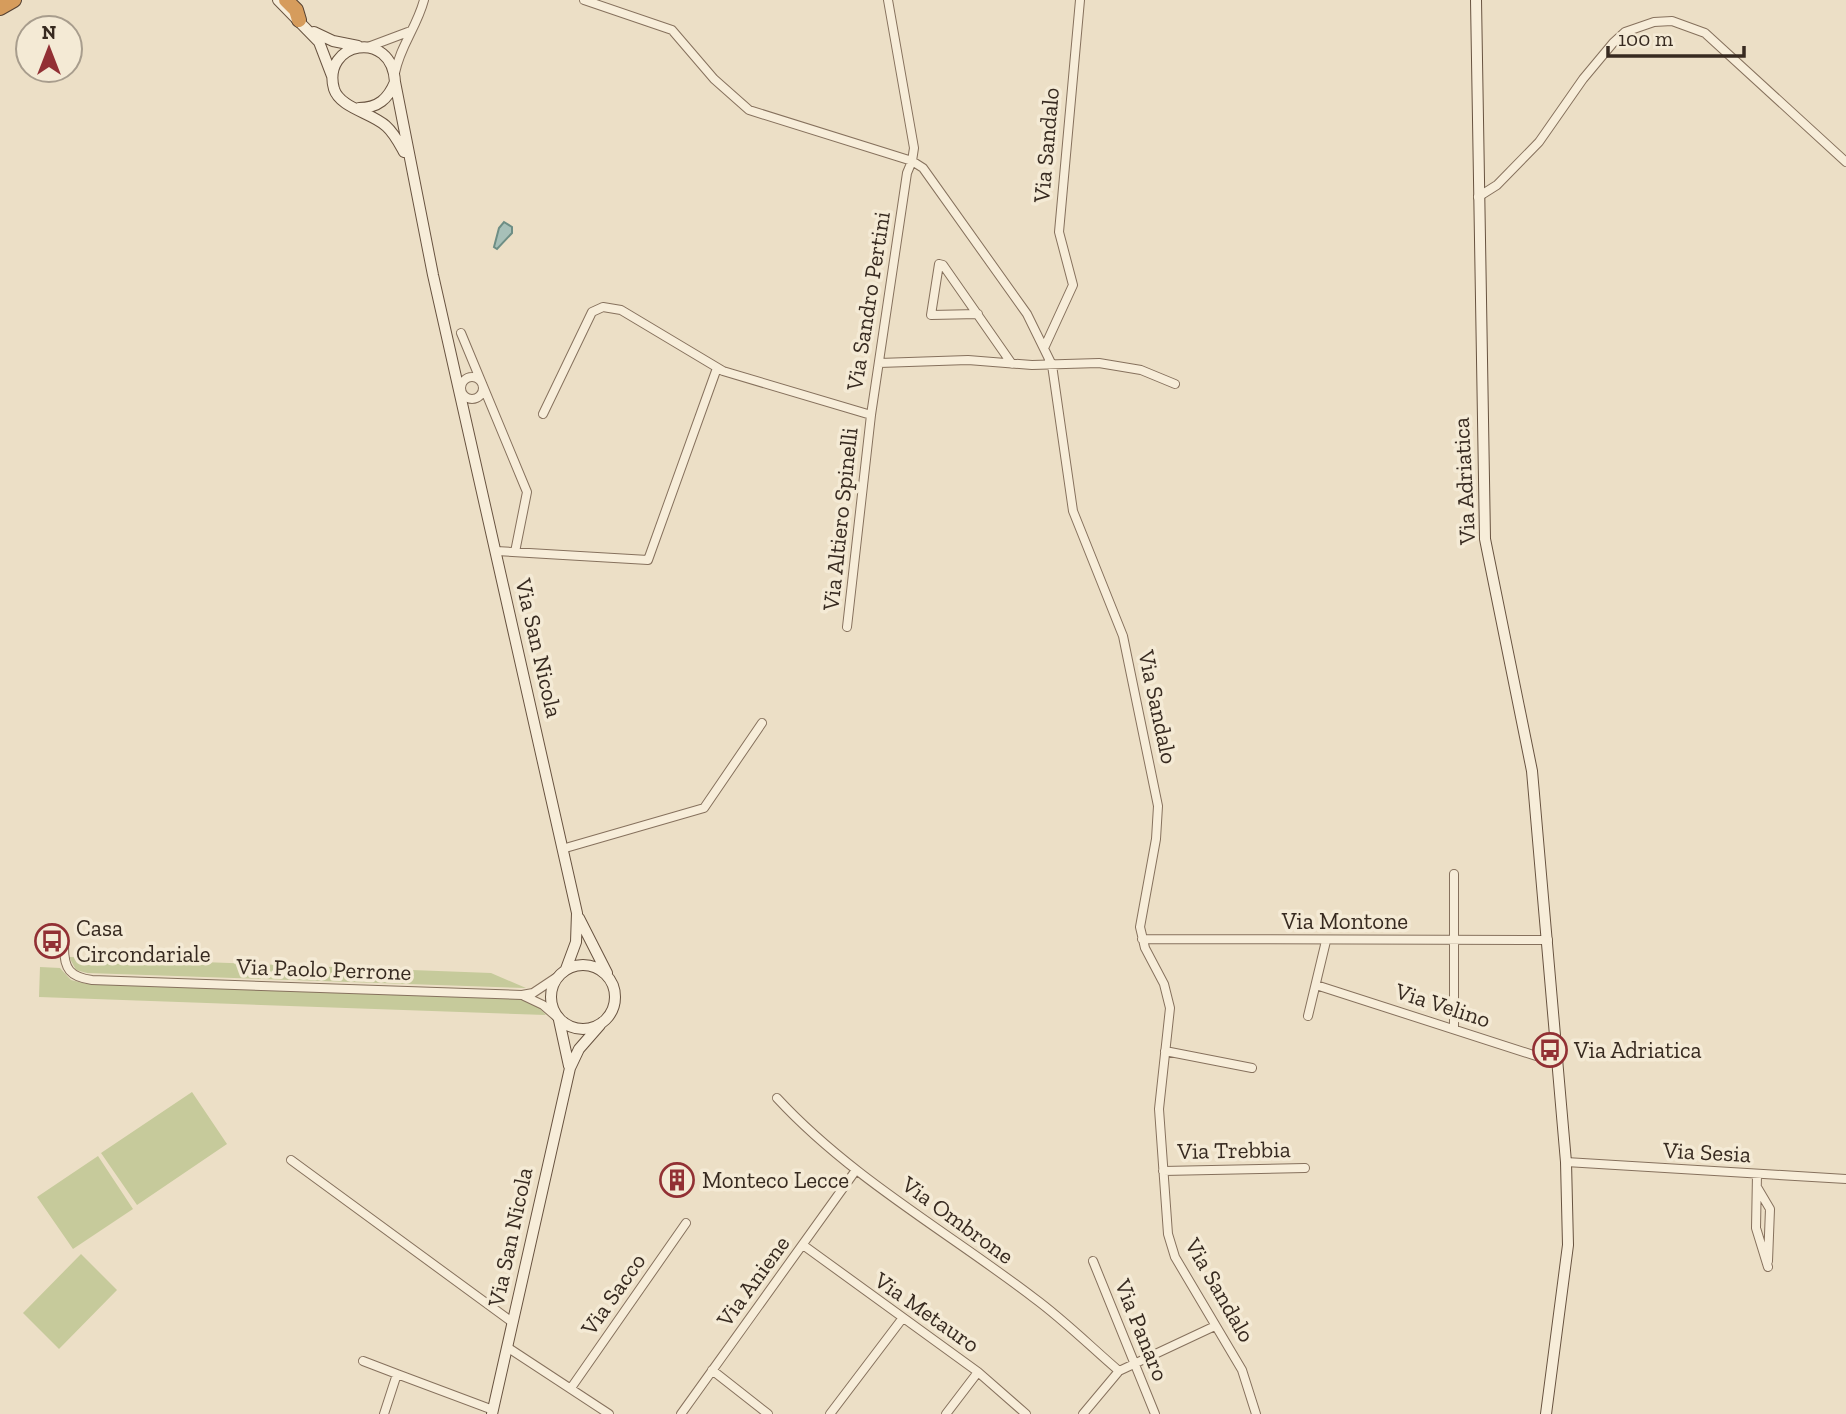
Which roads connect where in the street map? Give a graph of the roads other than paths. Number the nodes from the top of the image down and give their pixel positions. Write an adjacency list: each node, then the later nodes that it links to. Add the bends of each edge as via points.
1 (5, 0): 10 (highway)
2 (13, 0): 10 (highway)
3 (271, 0): 9 (highway)
4 (424, 0): 12 (street, Via San Nicola)
5 (584, 0): 17 (street, via 672,30 714,79 749,110)
6 (888, 0): 17 (street, Via Sandro Pertini, via 913,135)
7 (1080, 0): 23 (street, Via Sandalo, via 1059,232 1073,285)
8 (1476, 0): 20 (street, Via Adriatica)
9 (283, 3): 11 (highway, via 296,10)
10 (0, 6)
11 (303, 24): 13 (street, via 333,41); 14 (street, Via San Nicola, via 323,49)
12 (416, 25): 13 (street, via 401,37); 15 (street, Via San Nicola, via 400,48)
13 (364, 47): 14 (street, via 341,55); 15 (street, via 385,55)
14 (332, 77): 16 (street, Via San Nicola, via 337,95)
15 (395, 78): 16 (street, Via San Nicola, via 385,100); 19 (street, Via San Nicola)
16 (359, 108): 19 (street, Via San Nicola, via 392,132)
17 (912, 161): 23 (street, via 923,168 982,248); 24 (street, Via Sandro Pertini)
18 (1846, 162): 20 (street, via 1705,33 1672,21 1654,22 1613,43 1539,142 1497,185)
19 (410, 169): 30 (street, Via San Nicola)
20 (1478, 197): 41 (street, Via Adriatica, via 1485,540 1532,771)
21 (978, 314): 21 (street, via 943,265 939,264 931,315); 25 (street)
22 (461, 333): 28 (street, Via San Nicola)
23 (1045, 346): 26 (street, Via Sandalo)
24 (879, 363): 25 (street); 32 (street, Via Sandro Pertini)
25 (1012, 363): 26 (street)
26 (1052, 365): 29 (street, via 1112,364); 40 (street, Via Sandalo, via 1073,511 1124,636 1156,793 1156,839)
27 (718, 368): 31 (street, Via Sandro Pertini, via 621,310 603,307 589,316); 32 (street, Via Sandro Pertini); 34 (street, via 648,560)
28 (482, 384): 30 (street, via 471,377 465,379); 30 (street, via 479,397 472,400); 34 (street, Via San Nicola, via 527,492)
29 (1175, 384)
30 (461, 391): 33 (street, Via San Nicola)
31 (543, 414)
32 (871, 415): 35 (street, Via Altiero Spinelli)
33 (495, 551): 34 (street); 37 (street, Via San Nicola)
34 (515, 552)
35 (847, 627)
36 (762, 723): 37 (street, via 704,808)
37 (562, 849): 39 (street, Via San Nicola)
38 (1454, 874): 43 (street)
39 (577, 913): 45 (street, Via San Nicola, via 576,942); 46 (street, Via San Nicola)
40 (1142, 939): 42 (street, Via Montone); 53 (street, Via Sandalo, via 1169,996)
41 (1548, 940): 43 (street, Via Montone); 54 (street, Via Adriatica)
42 (1326, 941): 43 (street, Via Montone); 47 (street)
43 (1454, 941): 52 (street)
44 (64, 947): 48 (street, Via Paolo Perrone, via 71,974 92,980)
45 (561, 973): 46 (street, via 590,965); 48 (street, Via Paolo Perrone, via 533,993); 50 (street, Via San Nicola, via 550,1000)
46 (610, 978): 51 (street, Via San Nicola, via 615,1005)
47 (1316, 985): 49 (street); 52 (street, Via Velino)
48 (522, 995): 50 (street, Via Paolo Perrone)
49 (1308, 1016)
50 (558, 1018): 51 (street, via 577,1030); 55 (street, Via San Nicola)
51 (600, 1025): 55 (street, Via San Nicola)
52 (1454, 1029): 54 (street, Via Velino)
53 (1165, 1051): 56 (street); 62 (street, Via Sandalo, via 1159,1109)
54 (1558, 1063): 59 (street, Via Adriatica)
55 (570, 1068): 70 (street, Via San Nicola)
56 (1252, 1068)
57 (777, 1098): 61 (street, Via Ombrone)
58 (291, 1160): 70 (street)
59 (1566, 1162): 63 (street, Via Sesia); 91 (street, Via Adriatica, via 1567,1257)
60 (1305, 1168): 62 (street, Via Trebbia)
61 (856, 1170): 67 (street, Via Aniene); 76 (street, Via Ombrone, via 1037,1299)
62 (1163, 1171): 71 (street, Via Sandalo, via 1171,1248)
63 (1757, 1174): 64 (street, Via Sesia); 65 (street)
64 (1846, 1179)
65 (1756, 1187): 65 (street, via 1770,1209 1768,1267 1756,1228)
66 (686, 1223): 79 (street, Via Sacco)
67 (803, 1245): 69 (street, Via Metauro); 75 (street, Via Aniene)
68 (1093, 1261): 74 (street, Via Panaro)
69 (902, 1319): 77 (street, Via Metauro); 85 (street)
70 (512, 1322): 72 (street, Via San Nicola)
71 (1215, 1326): 74 (street); 90 (street, Via Sandalo, via 1242,1370)
72 (507, 1347): 79 (street); 80 (street, Via San Nicola)
73 (363, 1361): 78 (street)
74 (1133, 1363): 76 (street); 89 (street, Via Panaro)
75 (712, 1370): 83 (street, Via Aniene); 84 (street)
76 (1119, 1371): 88 (street)
77 (978, 1372): 86 (street); 87 (street, Via Metauro)
78 (397, 1374): 80 (street); 81 (street)
79 (571, 1388): 82 (street)
80 (493, 1412)
81 (384, 1414)
82 (609, 1414)
83 (681, 1414)
84 (768, 1414)
85 (830, 1414)
86 (946, 1414)
87 (1026, 1414)
88 (1083, 1414)
89 (1155, 1414)
90 (1256, 1414)
91 (1546, 1414)

